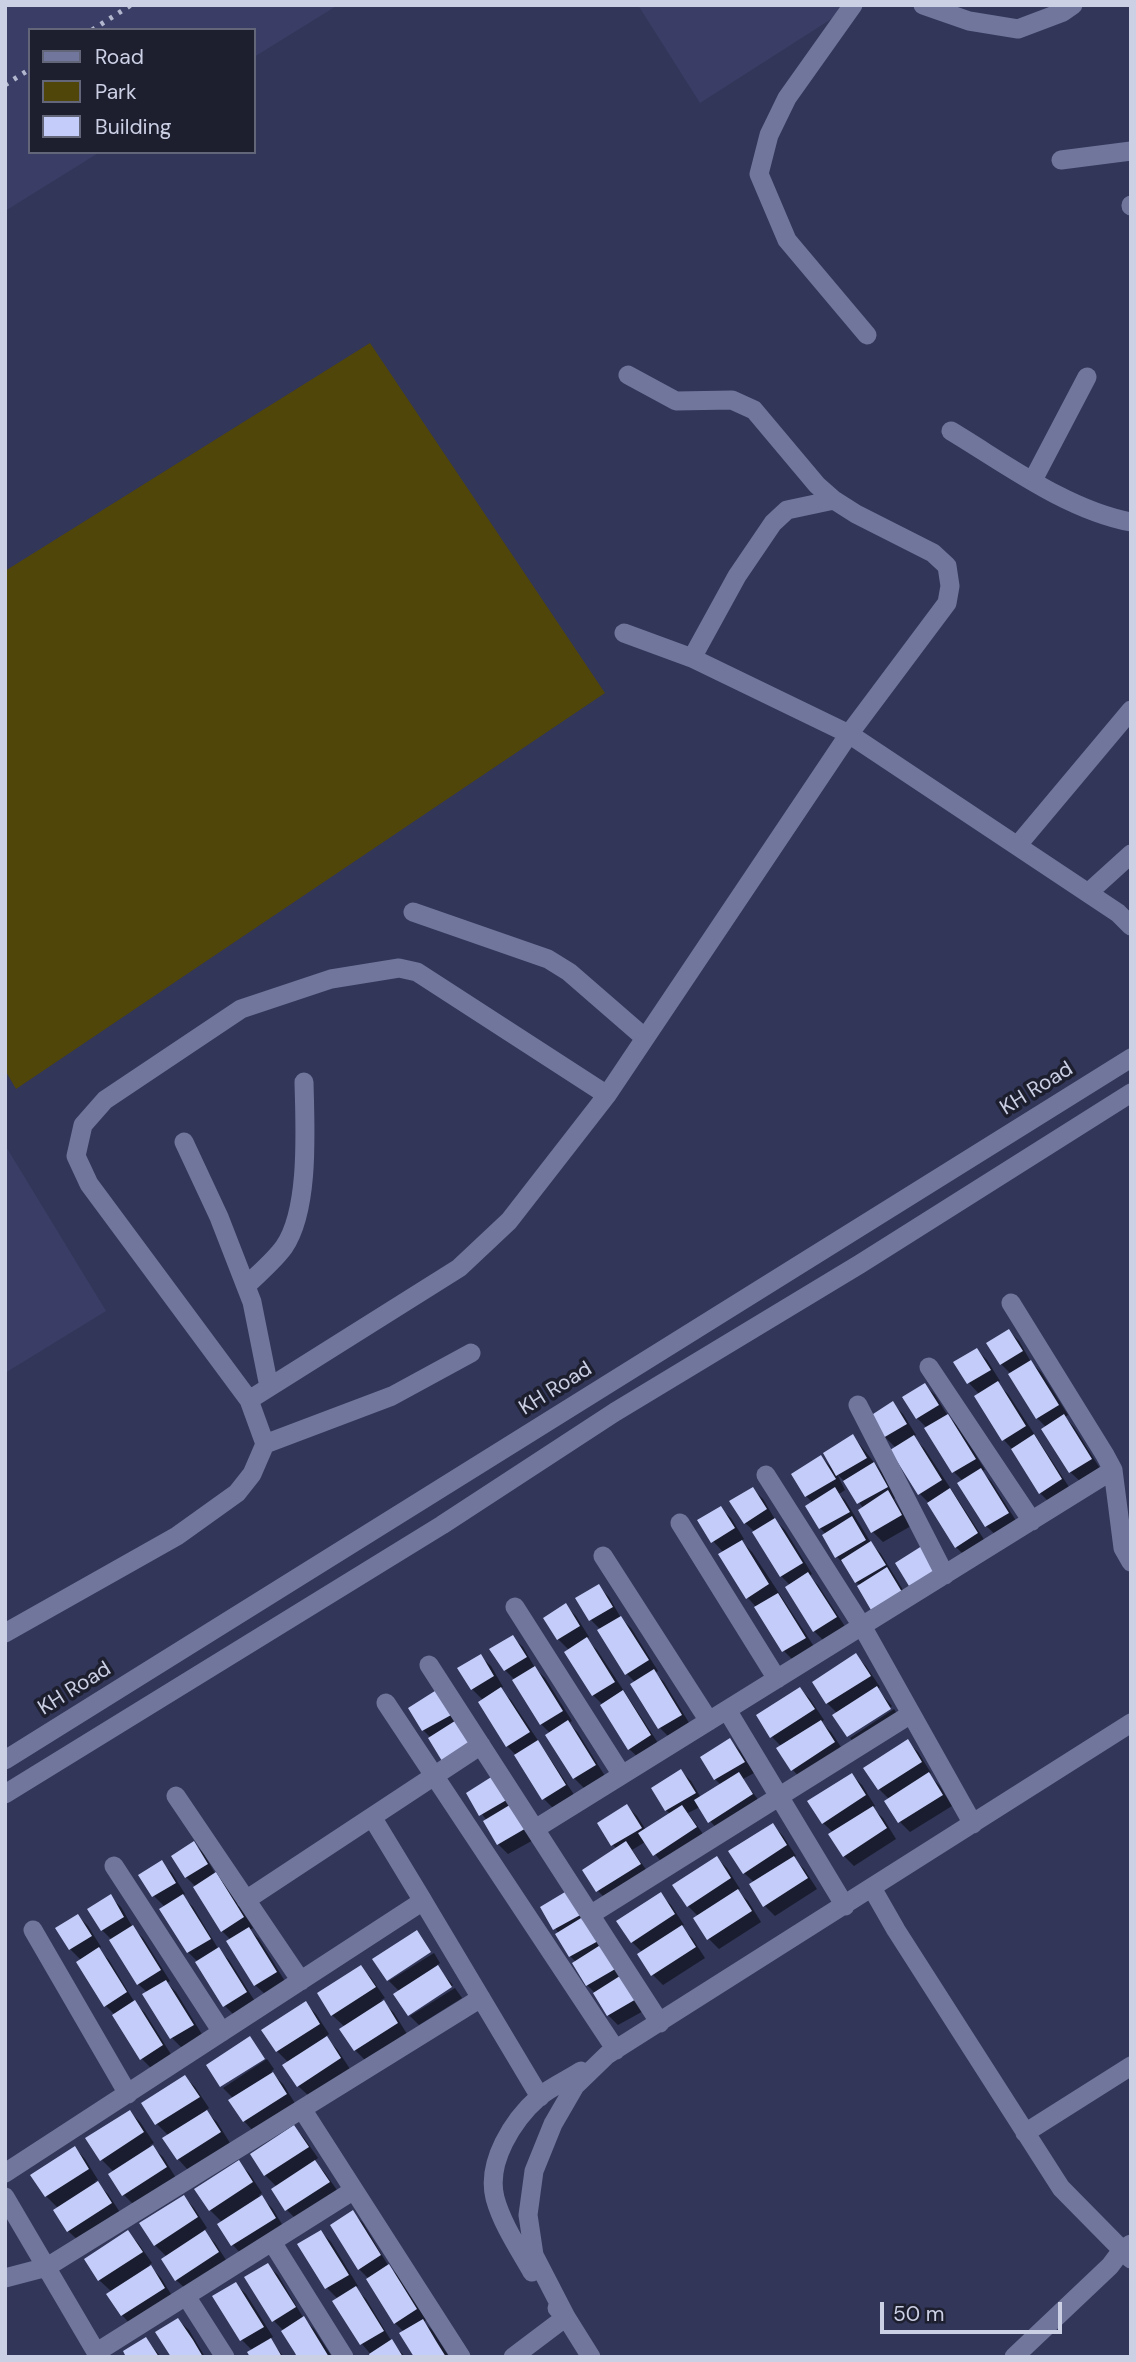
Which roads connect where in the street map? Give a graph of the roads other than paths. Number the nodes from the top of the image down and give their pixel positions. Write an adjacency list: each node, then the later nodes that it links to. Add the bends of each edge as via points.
1 (853, 5): 6 (street, via 787,98 769,135 759,174 787,240)
2 (923, 5): 3 (street, via 969,22 1018,29)
3 (1073, 5)
4 (1131, 151): 5 (street)
5 (1061, 160)
6 (867, 335)
7 (628, 374): 11 (street, via 676,401 732,400 754,410)
8 (1087, 377): 10 (street)
9 (951, 431): 10 (street)
10 (1033, 480): 12 (street, via 1085,508)
11 (834, 500): 14 (street, via 787,510 773,523 737,576); 16 (street, via 933,553 947,566 950,586 947,603)
12 (1131, 522)
13 (624, 633): 14 (street)
14 (692, 659): 16 (street)
15 (1131, 710): 17 (street)
16 (849, 734): 17 (street); 22 (street)
17 (1017, 846): 19 (street)
18 (1131, 854): 19 (street)
19 (1088, 893): 21 (street)
20 (413, 912): 22 (street, via 548,959)
21 (1131, 926)
22 (645, 1038): 26 (street)
23 (1131, 1058): 54 (street, KH Road)
24 (304, 1082): 28 (street, via 299,1210 284,1247)
25 (1131, 1093): 57 (street)
26 (607, 1096): 32 (street, via 509,1221 459,1268); 33 (street, via 440,986 417,972 399,968 331,979 241,1009 105,1100 83,1125 76,1156 89,1184)
27 (184, 1142): 28 (street)
28 (246, 1286): 32 (street)
29 (1011, 1303): 36 (street)
30 (471, 1353): 35 (street, via 392,1396)
31 (929, 1367): 38 (street)
32 (269, 1387): 33 (street)
33 (249, 1400): 35 (street)
34 (858, 1405): 42 (street)
35 (265, 1444): 45 (street, via 253,1474 237,1493 177,1536)
36 (1113, 1470): 38 (street); 41 (street, via 1123,1548)
37 (766, 1475): 44 (street)
38 (1032, 1521): 42 (street)
39 (680, 1524): 47 (street)
40 (603, 1556): 51 (street)
41 (1131, 1562)
42 (945, 1575): 44 (street)
43 (515, 1607): 56 (street)
44 (862, 1626): 47 (street); 50 (street)
45 (5, 1633)
46 (429, 1665): 53 (street)
47 (777, 1679): 49 (street)
48 (386, 1703): 55 (street)
49 (727, 1710): 51 (street); 59 (street)
50 (911, 1714): 59 (street); 61 (street)
51 (709, 1721): 56 (street)
52 (1131, 1723): 61 (street)
53 (481, 1745): 55 (street); 62 (street)
54 (5, 1760)
55 (435, 1775): 60 (street); 74 (street)
56 (622, 1776): 62 (street)
57 (5, 1794)
58 (176, 1796): 65 (street)
59 (778, 1796): 67 (street); 68 (street)
60 (372, 1817): 65 (street); 66 (street)
61 (973, 1824): 64 (street)
62 (535, 1829): 68 (street)
63 (114, 1866): 73 (street)
64 (872, 1888): 67 (street); 79 (street)
65 (246, 1900): 70 (street)
66 (423, 1901): 70 (street); 71 (street)
67 (845, 1906): 72 (street)
68 (590, 1915): 72 (street)
69 (33, 1930): 76 (street)
70 (301, 1981): 73 (street)
71 (481, 1998): 77 (street); 78 (street)
72 (660, 2022): 74 (street)
73 (222, 2032): 76 (street)
74 (612, 2053): 77 (street); 88 (street, via 575,2086 534,2171 528,2215 534,2255)
75 (1131, 2066): 79 (street)
76 (128, 2094): 80 (street)
77 (540, 2096): 88 (street, via 517,2121 500,2151 495,2197 534,2274)
78 (302, 2109): 81 (street); 85 (street)
79 (1025, 2133): 84 (street, via 1060,2188)
80 (5, 2174)
81 (354, 2190): 83 (street); 92 (street)
82 (5, 2197): 85 (street)
83 (272, 2242): 87 (street); 91 (street)
84 (1128, 2251): 95 (street)
85 (47, 2267): 86 (street); 89 (street)
86 (5, 2278)
87 (186, 2296): 89 (street); 90 (street)
88 (566, 2317): 93 (street); 94 (street)
89 (98, 2354)
90 (225, 2357)
91 (344, 2357)
92 (461, 2357)
93 (513, 2357)
94 (591, 2357)
95 (1014, 2357)

